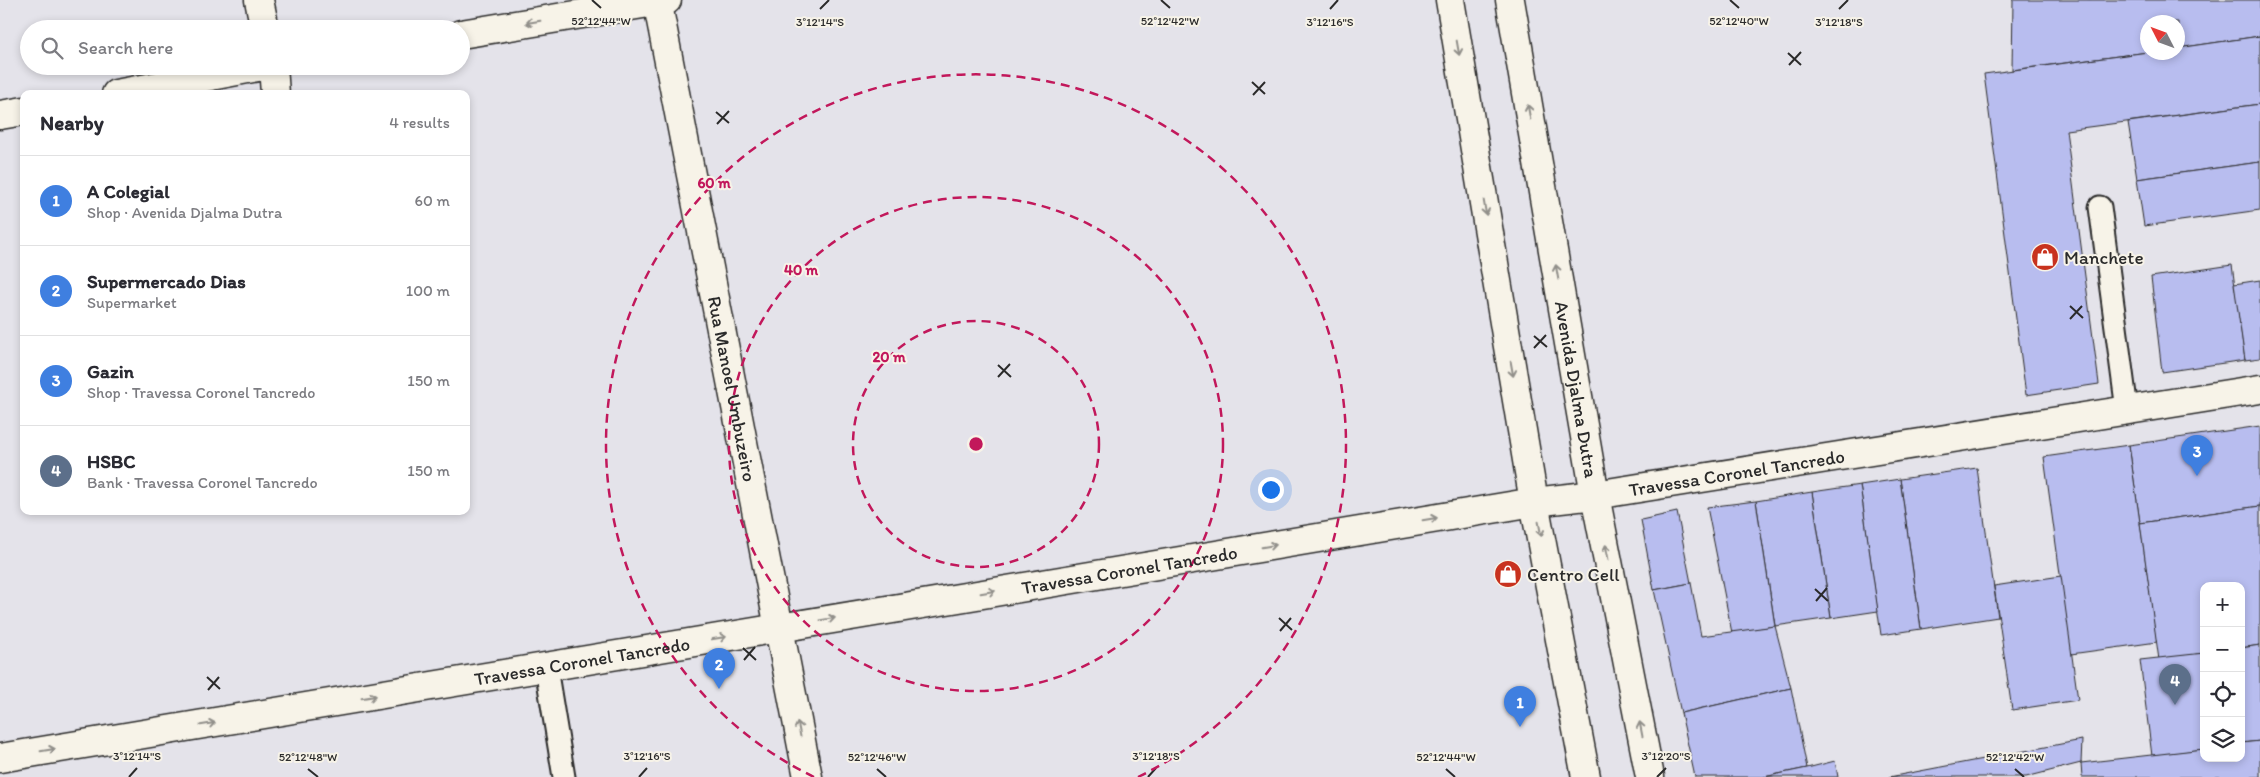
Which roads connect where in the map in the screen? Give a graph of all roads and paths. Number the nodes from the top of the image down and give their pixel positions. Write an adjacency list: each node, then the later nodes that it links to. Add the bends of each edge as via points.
1 (259, 0): 5 (street)
2 (1450, 0): 17 (street, one-way to 17)
3 (1510, 0): 16 (street, Avenida Djalma Dutra, one-way to 3)
4 (661, 1): 6 (street, one-way to 6); 18 (street, Rua Manoel Umbuzeiro)
5 (263, 20)
6 (470, 33)
7 (216, 75): 9 (street)
8 (274, 75): 10 (street)
9 (137, 90)
10 (275, 90)
11 (20, 112): 12 (street)
12 (0, 115)
13 (2100, 207): 15 (lane)
14 (2260, 389): 15 (street, Travessa Coronel Tancredo)
15 (2127, 410): 16 (street, Travessa Coronel Tancredo)
16 (1596, 495): 17 (street, Travessa Coronel Tancredo); 24 (street, Avenida Djalma Dutra, one-way to 16)
17 (1534, 502): 18 (street, Travessa Coronel Tancredo, one-way to 17); 23 (street, one-way to 23)
18 (780, 627): 19 (street, Travessa Coronel Tancredo, one-way to 18); 22 (street, Rua Manoel Umbuzeiro, one-way to 18)
19 (546, 668): 20 (street, Travessa Coronel Tancredo, one-way to 19); 21 (lane)
20 (3, 758)
21 (564, 777)
22 (808, 777)
23 (1586, 777)
24 (1650, 777)

